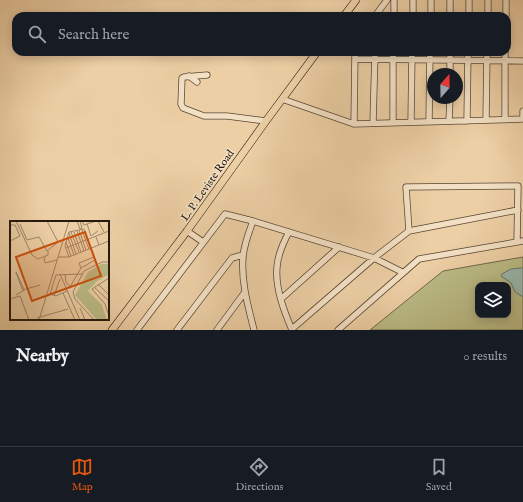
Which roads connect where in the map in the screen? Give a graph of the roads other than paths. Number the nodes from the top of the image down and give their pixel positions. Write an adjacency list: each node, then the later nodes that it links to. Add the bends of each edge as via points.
1 (356, 0): 10 (main road)
2 (387, 0): 11 (street)
3 (394, 0): 12 (street)
4 (413, 0): 13 (street)
5 (431, 0): 14 (street)
6 (450, 0): 15 (street)
7 (469, 0): 16 (street)
8 (488, 0): 17 (street)
9 (506, 0): 18 (street)
10 (347, 12)
11 (378, 12)
12 (394, 12)
13 (413, 12)
14 (431, 12)
15 (450, 12)
16 (469, 12)
17 (488, 12)
18 (506, 12)
19 (314, 56): 40 (main road, L. P. Leviste Road)
20 (412, 56): 29 (street)
21 (430, 56): 30 (street)
22 (450, 56): 31 (street)
23 (468, 56): 32 (street)
24 (487, 56): 33 (street)
25 (505, 56): 34 (street)
26 (355, 59): 27 (street); 53 (street)
27 (375, 59): 28 (street); 51 (street)
28 (393, 59): 29 (street); 52 (street)
29 (412, 60): 30 (street); 49 (street)
30 (430, 60): 31 (street); 50 (street)
31 (450, 60): 32 (street); 36 (street)
32 (468, 60): 33 (street); 48 (street)
33 (487, 60): 34 (street); 44 (street)
34 (505, 60): 35 (street); 45 (street)
35 (523, 61)
36 (450, 68)
37 (207, 75): 38 (street)
38 (188, 76): 39 (street); 46 (street, via 181,80 184,109 204,116)
39 (197, 82)
40 (282, 99): 46 (main road, L. P. Leviste Road); 53 (street)
41 (450, 104): 47 (street)
42 (523, 111): 43 (street)
43 (523, 119): 45 (street)
44 (486, 120): 45 (street); 48 (street)
45 (505, 120)
46 (266, 121): 57 (main road, L. P. Leviste Road)
47 (449, 121): 48 (street); 50 (street)
48 (467, 121)
49 (411, 122): 50 (street); 52 (street)
50 (430, 122)
51 (373, 123): 52 (street); 53 (street)
52 (392, 123)
53 (354, 124)
54 (518, 210): 56 (street); 56 (street, via 518,186 406,187); 60 (street)
55 (253, 221): 58 (street); 59 (street, via 225,214); 62 (street)
56 (409, 230): 63 (street)
57 (187, 231): 59 (street); 67 (main road, L. P. Leviste Road)
58 (289, 232): 61 (street); 66 (street, via 281,247 277,267)
59 (203, 242): 68 (street)
60 (520, 242): 64 (street, via 419,259)
61 (339, 247): 63 (street); 66 (street)
62 (243, 255): 65 (street); 69 (street, via 232,258)
63 (374, 258): 64 (street); 72 (street)
64 (402, 272): 73 (street)
65 (245, 292): 70 (street); 71 (street)
66 (281, 298): 72 (street)
67 (112, 330)
68 (137, 330)
69 (177, 330)
70 (216, 330)
71 (254, 330)
72 (292, 330)
73 (338, 330)

